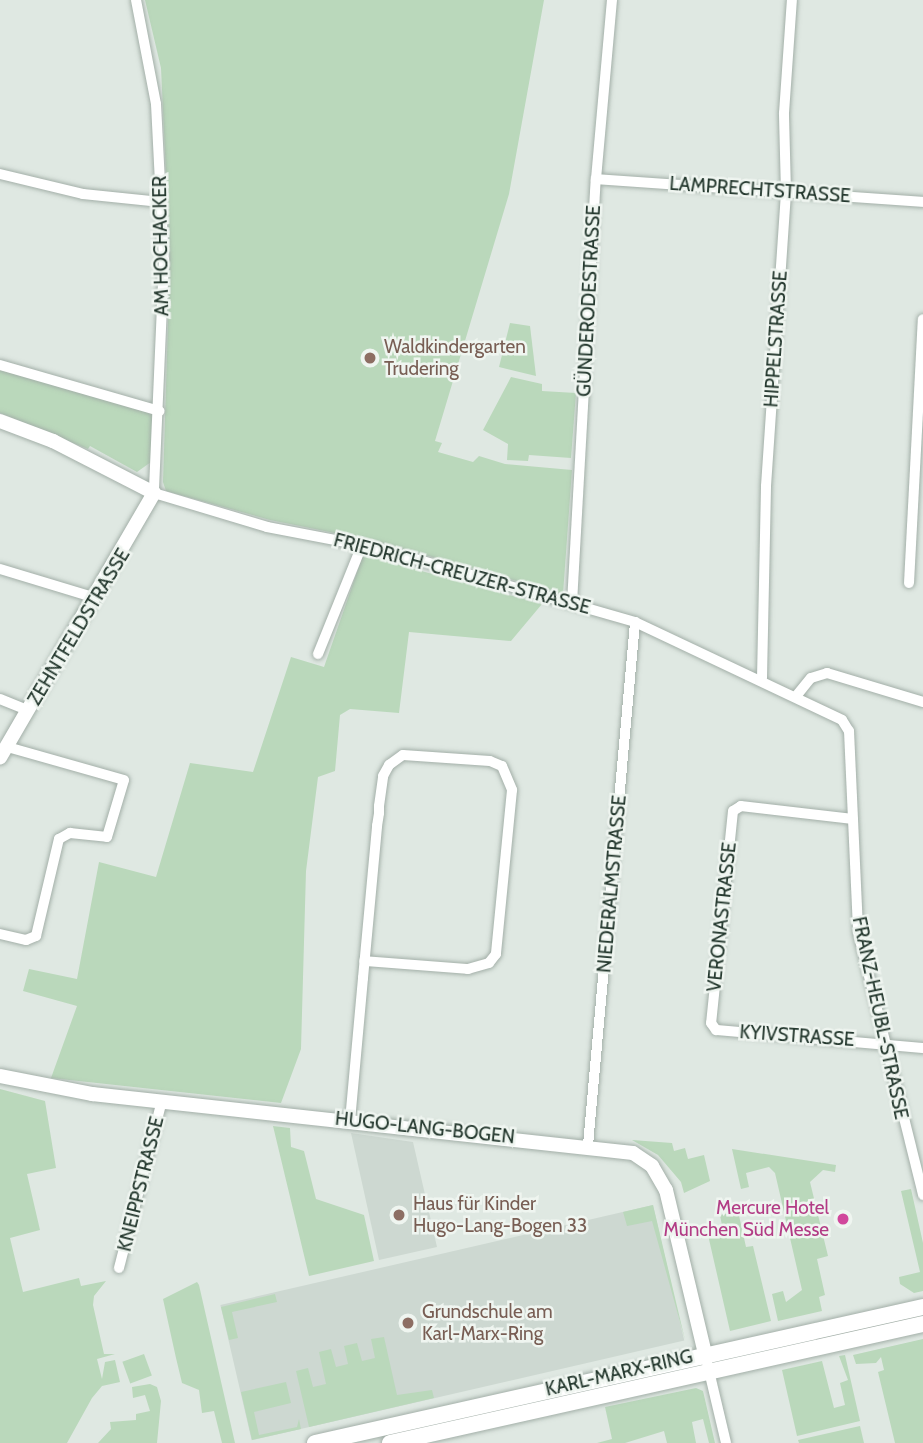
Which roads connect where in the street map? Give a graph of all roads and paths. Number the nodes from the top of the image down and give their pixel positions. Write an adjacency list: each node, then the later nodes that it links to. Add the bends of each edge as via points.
1 (136, 0): 7 (street, AM HOCHACKER, via 156,104)
2 (612, 0): 5 (street, GÜNDERODESTRASSE)
3 (792, 0): 6 (street, HIPPELSTRASSE, via 783,113)
4 (0, 174): 7 (street, via 83,194)
5 (596, 179): 6 (street, LAMPRECHTSTRASSE); 18 (street, GÜNDERODESTRASSE)
6 (786, 192): 8 (street, LAMPRECHTSTRASSE); 21 (street, HIPPELSTRASSE, via 766,486)
7 (161, 202): 11 (street, AM HOCHACKER, via 164,260)
8 (923, 202)
9 (923, 319): 16 (street)
10 (0, 365): 11 (street)
11 (159, 411): 13 (street, AM HOCHACKER)
12 (0, 421): 13 (street, via 85,456)
13 (154, 493): 14 (street, FRIEDRICH-CREUZER-STRASSE, via 267,527); 17 (street, ZEHNTFELDSTRASSE)
14 (362, 545): 18 (street, FRIEDRICH-CREUZER-STRASSE); 20 (street)
15 (0, 569): 17 (street)
16 (909, 583)
17 (96, 598): 25 (street, ZEHNTFELDSTRASSE)
18 (572, 603): 19 (street, FRIEDRICH-CREUZER-STRASSE)
19 (635, 622): 21 (street, FRIEDRICH-CREUZER-STRASSE); 36 (street, NIEDERALMSTRASSE)
20 (318, 654)
21 (762, 678): 22 (street, FRANZ-HEUBL-STRASSE)
22 (797, 695): 24 (street, via 811,678 827,673); 27 (street, FRANZ-HEUBL-STRASSE, via 846,724)
23 (0, 699): 25 (street)
24 (923, 702)
25 (29, 711): 26 (street, ZEHNTFELDSTRASSE)
26 (3, 752): 28 (street, via 124,780 107,837 71,833 59,839 36,936 26,940)
27 (853, 818): 30 (street, VERONASTRASSE, via 736,808); 31 (street, FRANZ-HEUBL-STRASSE, via 858,932)
28 (0, 934)
29 (364, 961): 29 (street, via 379,806 389,765 395,758 411,754 502,766 512,790 496,954 489,963 468,969); 35 (street)
30 (713, 1027): 31 (street, KYIVSTRASSE)
31 (883, 1041): 32 (street, KYIVSTRASSE); 37 (street, FRANZ-HEUBL-STRASSE)
32 (923, 1048)
33 (0, 1076): 34 (street, HUGO-LANG-BOGEN, via 52,1089)
34 (162, 1101): 35 (street, HUGO-LANG-BOGEN); 38 (street, KNEIPPSTRASSE)
35 (349, 1121): 36 (street, HUGO-LANG-BOGEN)
36 (588, 1145): 41 (street, HUGO-LANG-BOGEN, via 633,1153 657,1173 669,1197)
37 (923, 1195)
38 (119, 1268)
39 (923, 1307): 41 (main road, KARL-MARX-RING)
40 (923, 1324): 42 (main road, KARL-MARX-RING)
41 (705, 1354): 42 (street); 43 (main road, KARL-MARX-RING)
42 (709, 1370): 44 (main road, KARL-MARX-RING); 45 (street)
43 (322, 1442)
44 (390, 1443)
45 (726, 1443)

